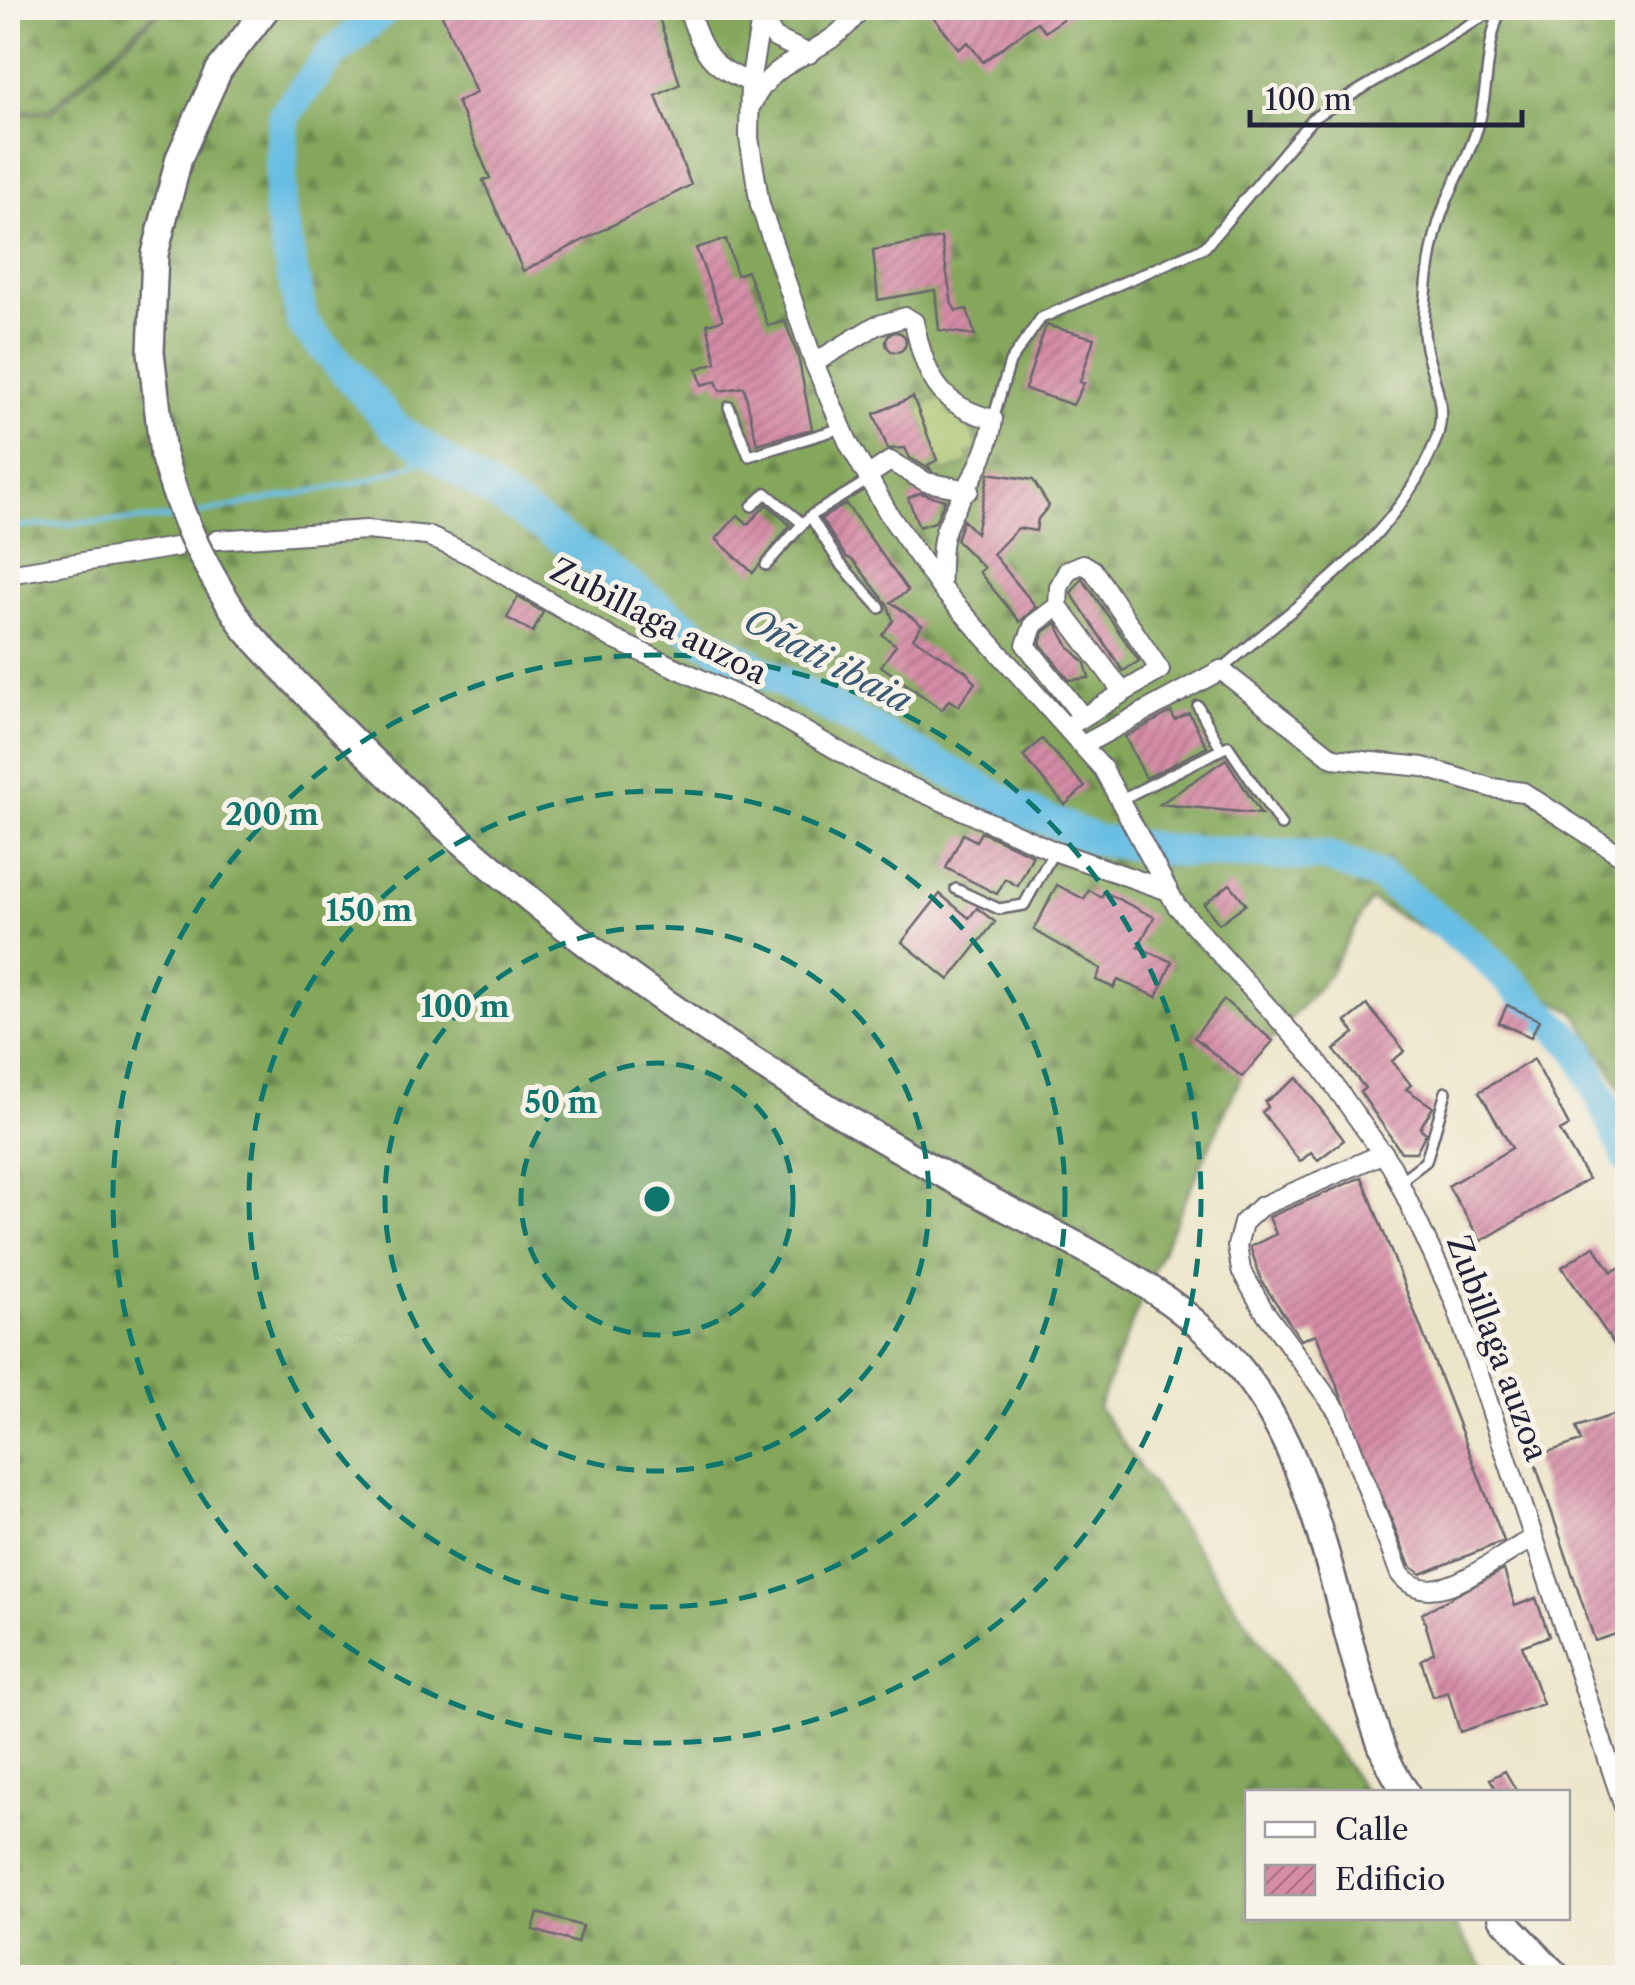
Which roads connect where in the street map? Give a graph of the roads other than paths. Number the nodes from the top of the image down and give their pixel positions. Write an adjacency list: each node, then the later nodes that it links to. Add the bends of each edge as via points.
1 (267, 8): 40 (main road, bridge, via 219,70 179,158 154,254 151,352 163,455 202,564 246,630 314,704 478,858 592,950 897,1150 1168,1298 1206,1334 1242,1372 1294,1455 1374,1725)
2 (687, 8): 7 (street, via 706,56)
3 (1499, 8): 11 (lane, via 1314,118 1204,247 1040,318 1010,362); 24 (lane, via 1475,139 1434,245 1423,328 1441,404 1437,436 1385,525 1307,602)
4 (858, 10): 6 (street, via 833,42)
5 (762, 12): 6 (street, Zubillaga auzoa, via 776,38); 7 (street, Zubillaga auzoa)
6 (810, 54): 8 (street, via 776,72)
7 (750, 82): 8 (street, Zubillaga auzoa)
8 (750, 109): 9 (street, Zubillaga auzoa, via 760,205)
9 (814, 363): 11 (street, via 875,326 906,317 914,322 932,382); 12 (street, Zubillaga auzoa)
10 (729, 407): 12 (lane, via 749,456)
11 (993, 419): 14 (street)
12 (842, 428): 13 (street, Zubillaga auzoa)
13 (872, 476): 14 (street, via 890,461 926,482); 16 (lane); 21 (street, Zubillaga auzoa)
14 (969, 490): 21 (street, via 946,528)
15 (752, 506): 16 (lane, via 766,493)
16 (807, 520): 19 (lane); 23 (lane)
17 (217, 540): 32 (street, Zubillaga auzoa, via 366,530 428,536 870,769)
18 (176, 546): 20 (street)
19 (766, 565)
20 (8, 574)
21 (940, 587): 27 (street, Zubillaga auzoa)
22 (1058, 606): 25 (street); 25 (street, Zubillaga auzoa, via 1068,570 1083,564 1092,570 1160,670); 27 (street, Zubillaga auzoa, via 1034,624 1026,645)
23 (880, 608)
24 (1221, 670): 28 (street); 33 (street, via 1333,758 1424,767 1523,792)
25 (1122, 691): 27 (street)
26 (1198, 706): 29 (lane)
27 (1074, 722): 28 (street, Zubillaga auzoa)
28 (1083, 745): 30 (street, Zubillaga auzoa)
29 (1221, 749): 30 (lane); 31 (lane, via 1228,746)
30 (1121, 802): 35 (street, Zubillaga auzoa)
31 (1281, 825)
32 (1054, 851): 34 (lane, via 1024,905 999,909); 35 (street, Zubillaga auzoa)
33 (1628, 860)
34 (956, 889)
35 (1166, 890): 37 (street, Zubillaga auzoa, via 1320,1065)
36 (1446, 1092): 38 (lane, via 1426,1162)
37 (1384, 1153): 38 (street, Zubillaga auzoa); 39 (street, via 1260,1207 1243,1223 1237,1246 1242,1270 1263,1310 1338,1412 1400,1574 1412,1588 1450,1586)
38 (1400, 1181): 39 (street, Zubillaga auzoa, via 1454,1300)
39 (1533, 1538): 41 (street, Zubillaga auzoa)
40 (1405, 1790)
41 (1627, 1816)
42 (1504, 1920): 43 (main road)
43 (1558, 1978)

